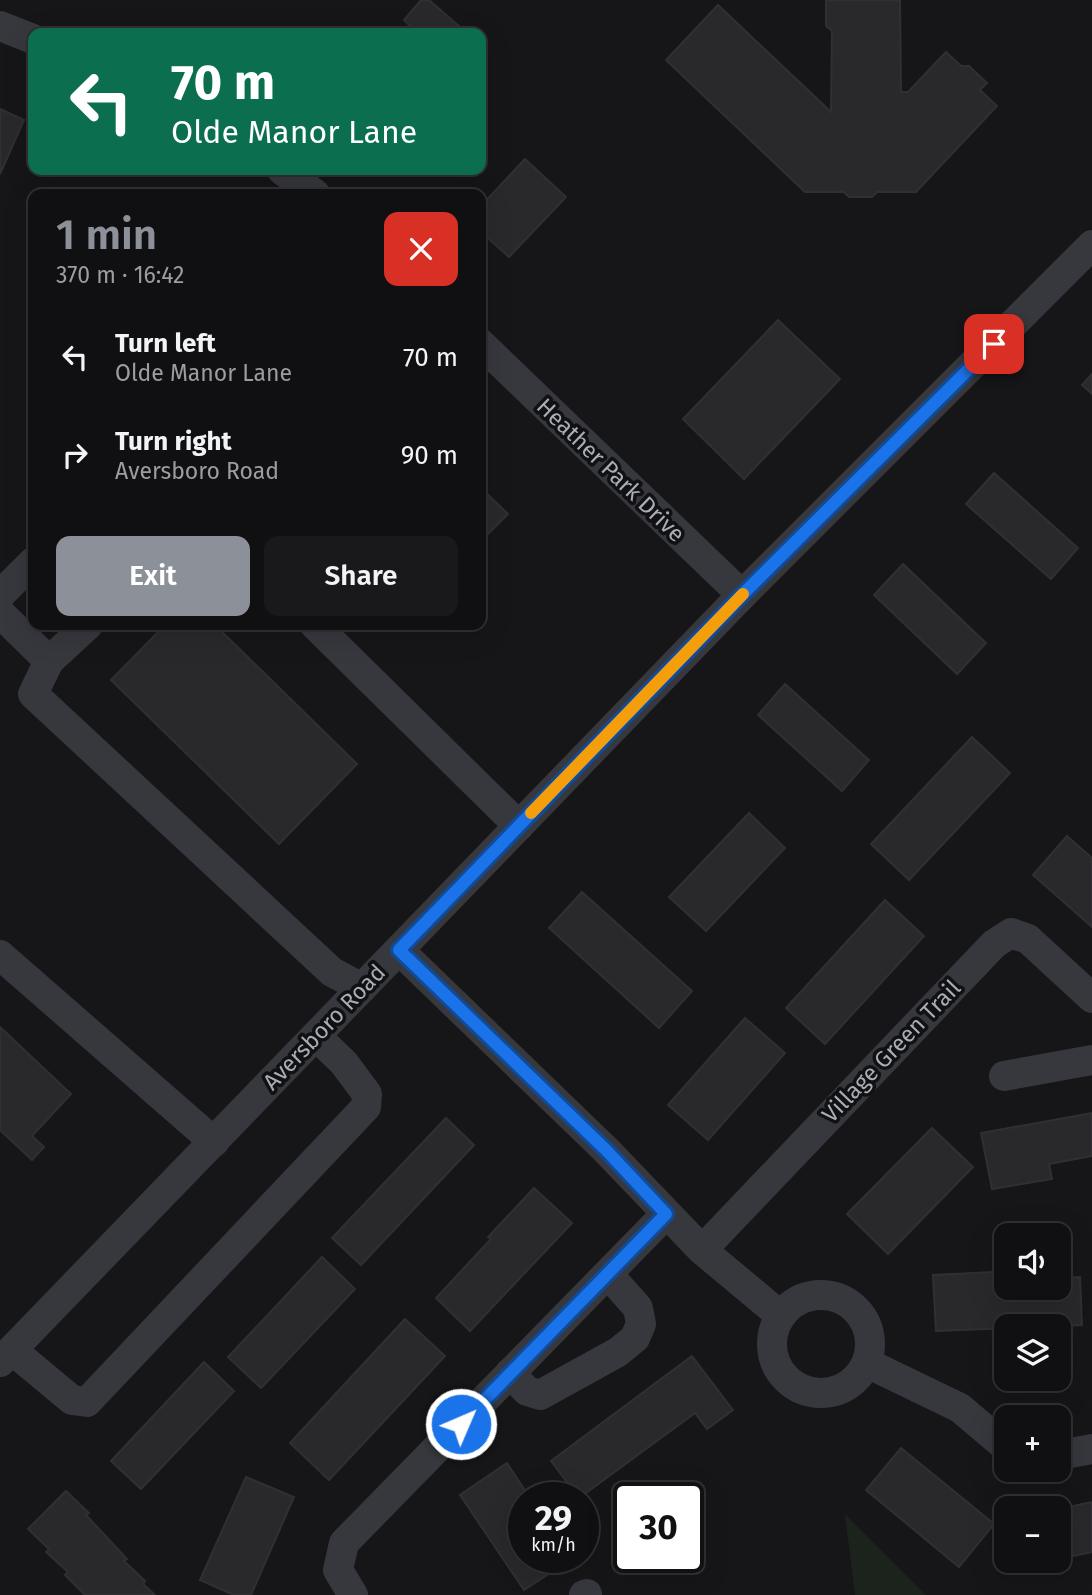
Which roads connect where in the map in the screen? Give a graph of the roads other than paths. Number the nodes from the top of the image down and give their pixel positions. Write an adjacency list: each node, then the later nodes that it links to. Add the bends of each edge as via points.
1 (0, 26): 2 (street)
2 (28, 37)
3 (289, 175): 4 (street)
4 (307, 189)
5 (1092, 245): 9 (street, Aversboro Road)
6 (486, 349): 9 (street, Heather Park Drive)
7 (28, 567): 8 (street)
8 (0, 595)
9 (742, 595): 14 (street, Aversboro Road)
10 (0, 613): 13 (street)
11 (83, 630): 13 (street)
12 (320, 630): 14 (street)
13 (49, 661): 17 (street, via 33,694 332,972)
14 (519, 826): 15 (street, Aversboro Road)
15 (399, 950): 17 (street, Aversboro Road); 23 (street)
16 (0, 956): 22 (street)
17 (362, 988): 19 (street, Aversboro Road)
18 (1092, 998): 24 (street, Village Green Trail, via 1028,939 1011,933 1003,938)
19 (316, 1036): 22 (street, Aversboro Road); 27 (street, via 367,1094 366,1107 87,1402 72,1400)
20 (1092, 1060): 21 (street)
21 (1004, 1076)
22 (214, 1142): 27 (street, Aversboro Road)
23 (666, 1214): 24 (street); 25 (street)
24 (702, 1250): 26 (street)
25 (608, 1274): 29 (street); 29 (street, via 638,1308 641,1324 635,1338 540,1395 527,1391)
26 (780, 1316): 28 (street, via 795,1302 815,1295 835,1296 853,1306 866,1322 871,1342); 28 (street, via 773,1334 773,1354 781,1372 795,1385 828,1392 858,1377)
27 (6, 1356)
28 (867, 1363): 30 (street, via 960,1408)
29 (510, 1373): 33 (street, via 344,1543 338,1570)
30 (994, 1437)
31 (1092, 1449): 32 (street)
32 (1071, 1453)
33 (353, 1595)

